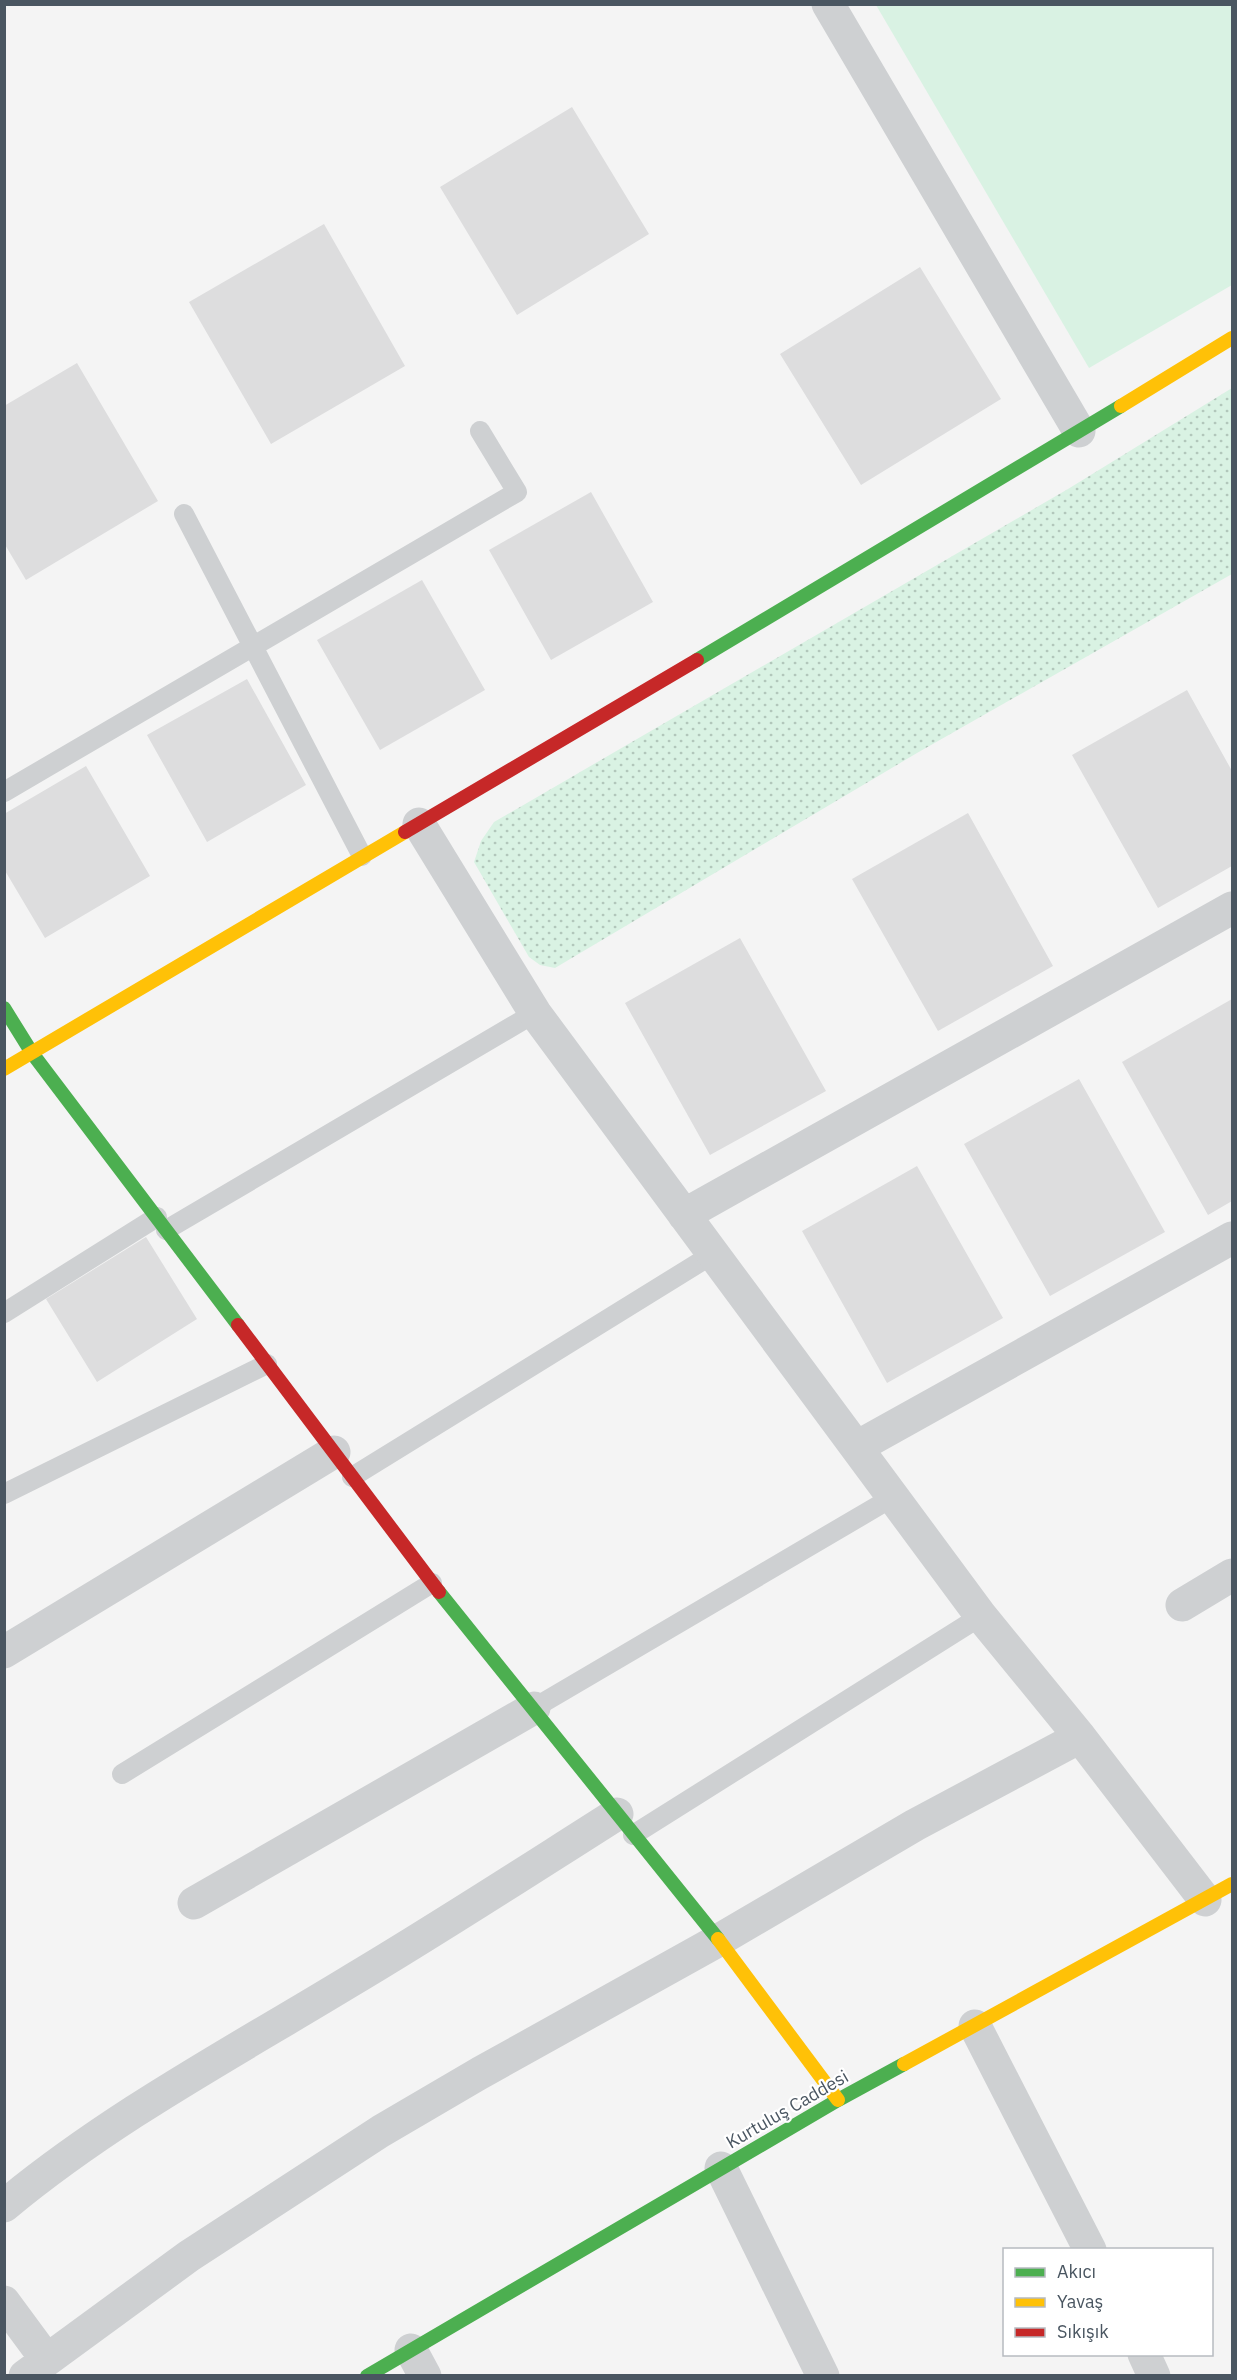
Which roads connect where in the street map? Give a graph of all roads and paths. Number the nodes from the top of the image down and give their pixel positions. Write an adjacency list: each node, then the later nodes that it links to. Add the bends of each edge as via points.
1 (828, 4): 4 (street)
2 (1233, 338): 4 (street)
3 (480, 431): 6 (lane, via 517,492)
4 (1079, 431): 8 (street)
5 (184, 514): 6 (lane)
6 (254, 648): 7 (lane); 9 (lane)
7 (4, 792)
8 (419, 824): 9 (street); 12 (street)
9 (362, 856): 13 (street)
10 (1233, 908): 15 (street)
11 (4, 1008): 13 (street)
12 (535, 1013): 15 (street); 16 (lane)
13 (32, 1053): 14 (street); 16 (street)
14 (4, 1069)
15 (684, 1215): 18 (street)
16 (161, 1224): 19 (lane); 20 (street)
17 (1233, 1238): 21 (street)
18 (713, 1254): 21 (street); 22 (lane)
19 (4, 1313)
20 (267, 1364): 22 (street); 23 (lane)
21 (856, 1447): 24 (street)
22 (343, 1464): 26 (street); 29 (street)
23 (4, 1494)
24 (893, 1497): 28 (street); 30 (lane)
25 (1233, 1575): 27 (street)
26 (432, 1583): 30 (street); 32 (lane)
27 (1182, 1605)
28 (981, 1616): 31 (street); 33 (lane)
29 (4, 1652)
30 (534, 1708): 33 (street); 36 (street)
31 (1080, 1737): 35 (street); 37 (street, via 915,1824)
32 (122, 1774)
33 (625, 1825): 37 (street); 41 (street, via 184,2078 108,2128)
34 (1233, 1884): 35 (street, Kurtuluş Caddesi)
35 (1205, 1900): 38 (street, Kurtuluş Caddesi)
36 (194, 1903)
37 (719, 1940): 39 (street); 46 (street, via 381,2131 189,2256)
38 (975, 2025): 39 (street, Kurtuluş Caddesi); 42 (street)
39 (838, 2100): 40 (street, Kurtuluş Caddesi)
40 (721, 2168): 45 (street, Kurtuluş Caddesi); 48 (street)
41 (4, 2206)
42 (1089, 2248)
43 (4, 2302): 46 (street)
44 (1144, 2356): 49 (street)
45 (418, 2363): 47 (street, Kurtuluş Caddesi)
46 (36, 2367)
47 (367, 2376)
48 (823, 2376)
49 (1154, 2376)

